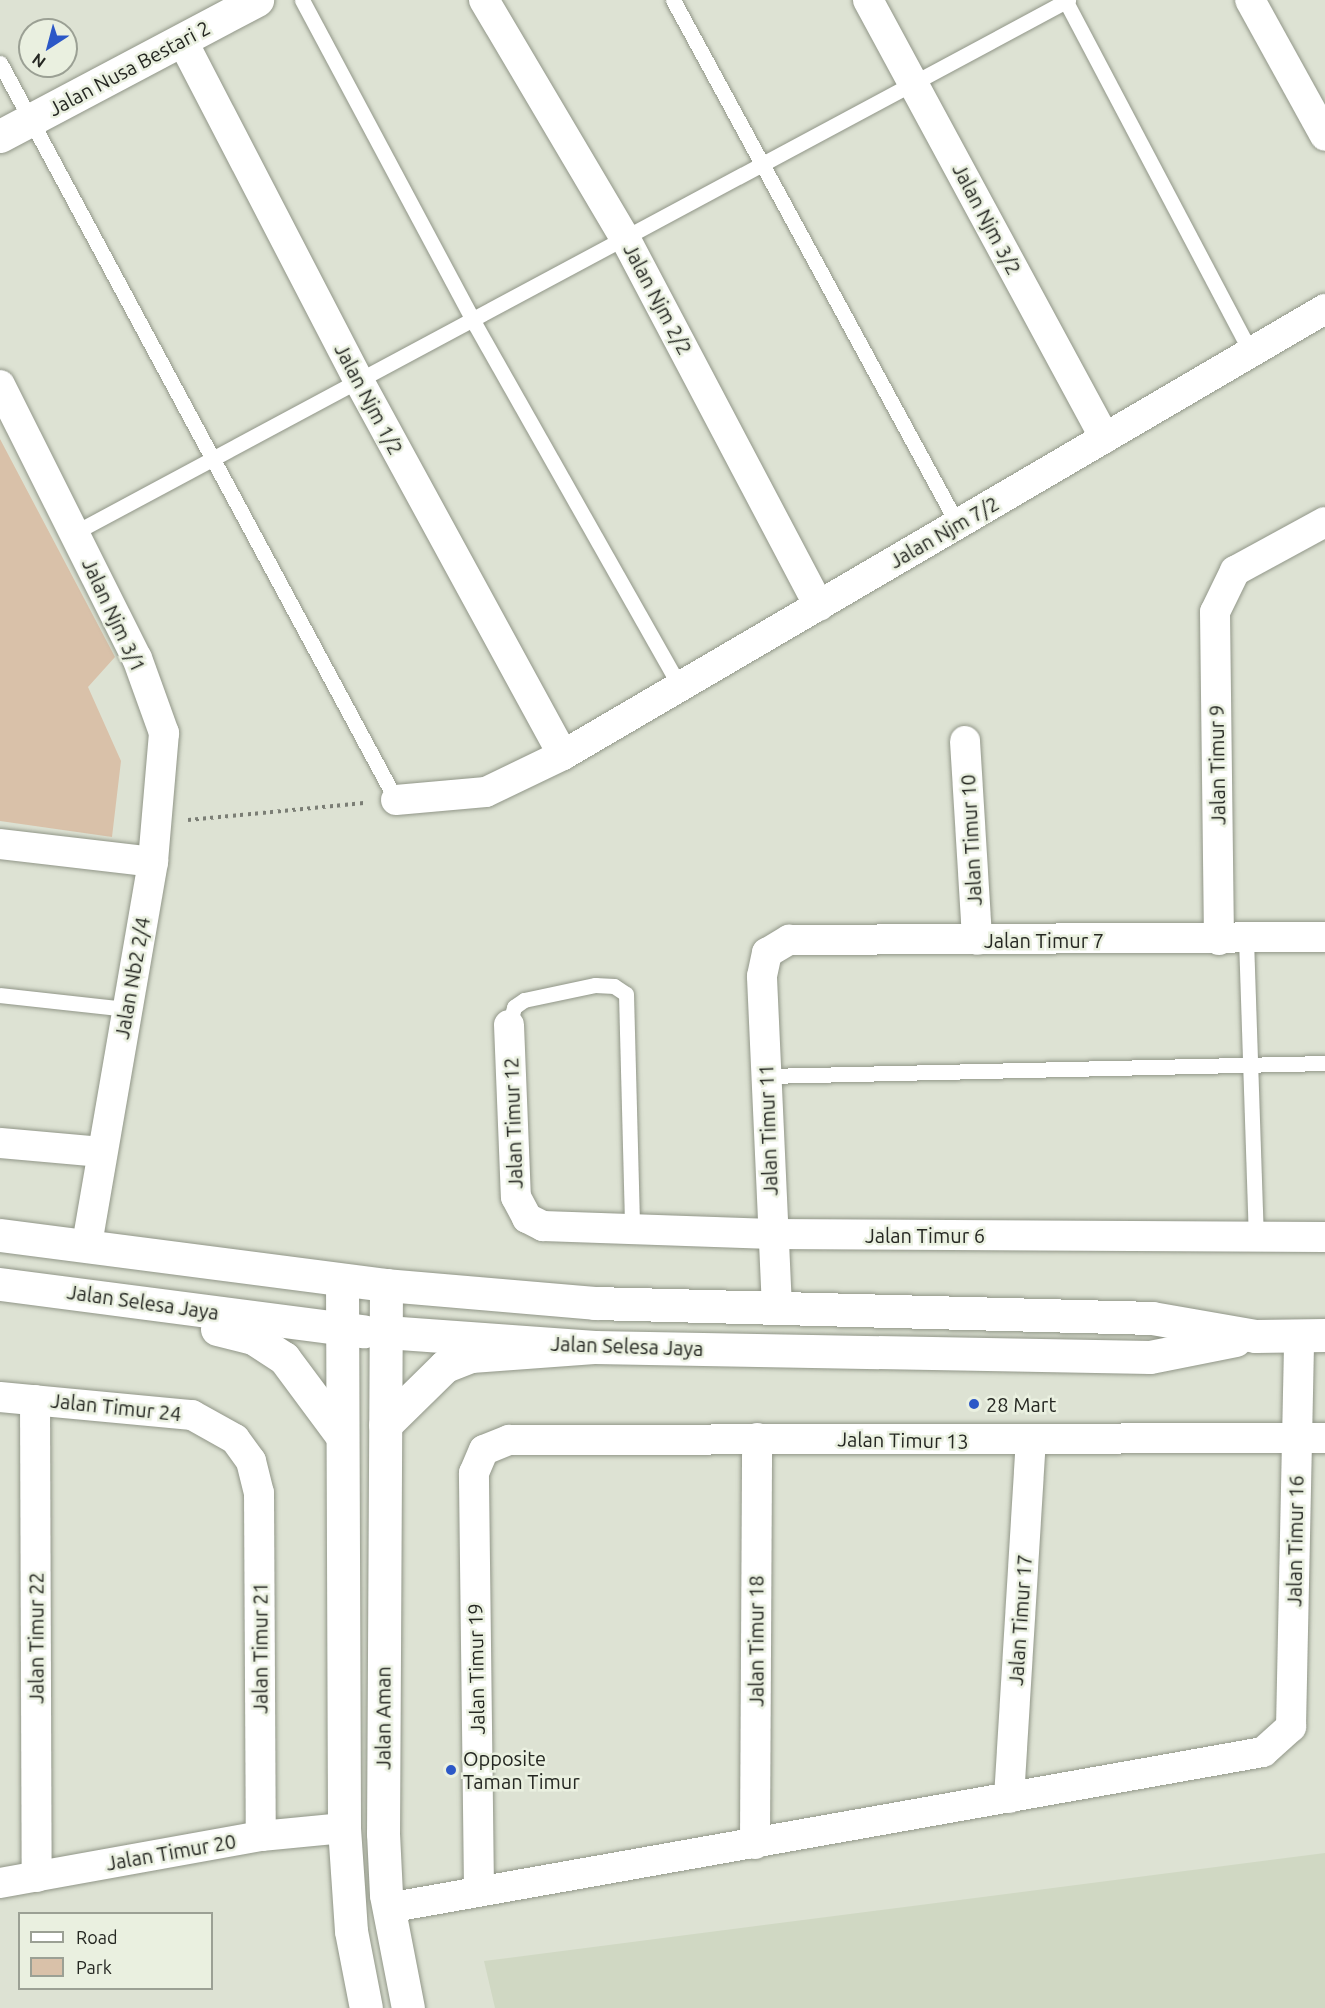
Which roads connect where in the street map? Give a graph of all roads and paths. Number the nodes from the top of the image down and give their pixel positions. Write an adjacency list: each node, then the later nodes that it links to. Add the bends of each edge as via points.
1 (257, 0): 8 (main road, Jalan Nusa Bestari 2)
2 (302, 0): 17 (lane)
3 (484, 0): 15 (street, Jalan Njm 2/2)
4 (673, 0): 14 (lane)
5 (868, 0): 10 (street, Jalan Njm 3/2)
6 (1066, 0): 10 (lane); 18 (lane)
7 (1250, 0): 13 (street)
8 (182, 40): 11 (main road, Jalan Nusa Bestari 2); 19 (street, Jalan Njm 1/2)
9 (0, 63): 11 (lane)
10 (915, 82): 14 (lane); 21 (street, Jalan Njm 3/2)
11 (30, 120): 12 (main road, Jalan Nusa Bestari 2); 22 (lane)
12 (0, 136)
13 (1325, 136)
14 (761, 165): 15 (lane); 24 (lane)
15 (625, 238): 17 (lane); 26 (street, Jalan Njm 2/2)
16 (1325, 309): 18 (street, Jalan Njm 7/2)
17 (472, 320): 19 (lane); 27 (lane)
18 (1251, 353): 21 (street, Jalan Njm 7/2)
19 (359, 381): 22 (lane); 29 (street, Jalan Njm 1/2)
20 (0, 385): 25 (street, Jalan Njm 3/1)
21 (1105, 438): 24 (street, Jalan Njm 7/2)
22 (213, 459): 25 (lane); 30 (lane)
23 (1325, 522): 36 (street, Jalan Timur 9, via 1235,571 1215,612)
24 (958, 525): 26 (street, Jalan Njm 7/2)
25 (74, 533): 31 (street, Jalan Njm 3/1, via 137,658 164,733)
26 (819, 606): 27 (street, Jalan Njm 7/2)
27 (680, 687): 29 (street, Jalan Njm 7/2)
28 (965, 741): 35 (street, Jalan Timur 10)
29 (563, 755): 30 (street, Jalan Njm 7/2, via 486,792)
30 (396, 800): 31 (path)
31 (157, 823): 33 (street, Jalan Njm 3/1)
32 (0, 844): 33 (street)
33 (153, 862): 39 (street, Jalan Nb2 2/4)
34 (1325, 938): 36 (street, Jalan Timur 7)
35 (977, 940): 36 (street, Jalan Timur 7); 37 (street, Jalan Timur 7, via 789,940)
36 (1232, 940): 41 (lane)
37 (767, 953): 43 (street, Jalan Timur 11, via 762,976)
38 (0, 995): 39 (lane)
39 (127, 1009): 45 (street, Jalan Nb2 2/4)
40 (509, 1025): 46 (street, Jalan Timur 12, via 516,1197); 47 (lane, via 514,1007 524,1000 596,985 614,986 626,994)
41 (1250, 1063): 42 (lane); 43 (lane); 50 (lane)
42 (1325, 1063)
43 (766, 1076): 48 (street, Jalan Timur 11)
44 (0, 1143): 45 (street)
45 (102, 1152): 52 (street, Jalan Nb2 2/4)
46 (526, 1218): 47 (street, Jalan Timur 6, via 543,1226)
47 (632, 1231): 48 (street, Jalan Timur 6)
48 (772, 1234): 50 (street, Jalan Timur 6); 57 (street, Jalan Timur 11)
49 (0, 1235): 52 (main road, Jalan Selesa Jaya)
50 (1256, 1237): 51 (street, Jalan Timur 6)
51 (1325, 1237)
52 (87, 1245): 53 (main road, Jalan Selesa Jaya)
53 (342, 1280): 55 (main road, Jalan Selesa Jaya); 58 (main road, Jalan Aman)
54 (0, 1284): 56 (main road, Jalan Selesa Jaya)
55 (386, 1285): 57 (main road, Jalan Selesa Jaya, via 595,1303); 59 (main road, Jalan Aman)
56 (63, 1290): 58 (main road, Jalan Selesa Jaya); 66 (main road, via 253,1338 284,1358)
57 (777, 1308): 61 (main road, Jalan Selesa Jaya, via 1152,1318)
58 (342, 1330): 59 (main road, Jalan Selesa Jaya); 66 (main road, Jalan Aman)
59 (386, 1332): 62 (main road, Jalan Selesa Jaya); 65 (main road, Jalan Aman)
60 (1312, 1335): 61 (main road, Jalan Selesa Jaya); 67 (street, Jalan Timur 16)
61 (1255, 1336): 62 (main road, Jalan Selesa Jaya, via 1150,1357)
62 (594, 1347): 65 (main road, via 471,1356 445,1366)
63 (0, 1397): 64 (street, Jalan Timur 24)
64 (35, 1400): 71 (street, Jalan Timur 24, via 192,1415 235,1439); 76 (street, Jalan Timur 22)
65 (385, 1425): 79 (main road, Jalan Aman, via 383,1833)
66 (342, 1436): 73 (main road, Jalan Aman)
67 (1312, 1437): 69 (street, Jalan Timur 13); 72 (street, Jalan Timur 16, via 1291,1727 1263,1752)
68 (757, 1438): 69 (street, Jalan Timur 13); 70 (street, Jalan Timur 13, via 509,1440); 75 (street, Jalan Timur 18)
69 (1031, 1442): 72 (street, Jalan Timur 17)
70 (484, 1450): 78 (street, Jalan Timur 19, via 474,1473)
71 (250, 1461): 74 (street, Jalan Timur 21, via 259,1493)
72 (1009, 1798): 75 (street)
73 (344, 1828): 74 (street, Jalan Timur 20); 80 (main road, Jalan Aman, via 351,1931)
74 (261, 1836): 76 (street, Jalan Timur 20)
75 (755, 1844): 78 (street)
76 (37, 1877): 77 (street, Jalan Timur 20)
77 (0, 1883)
78 (479, 1890): 79 (street)
79 (388, 1908): 81 (main road, Jalan Aman)
80 (366, 2008)
81 (408, 2008)

